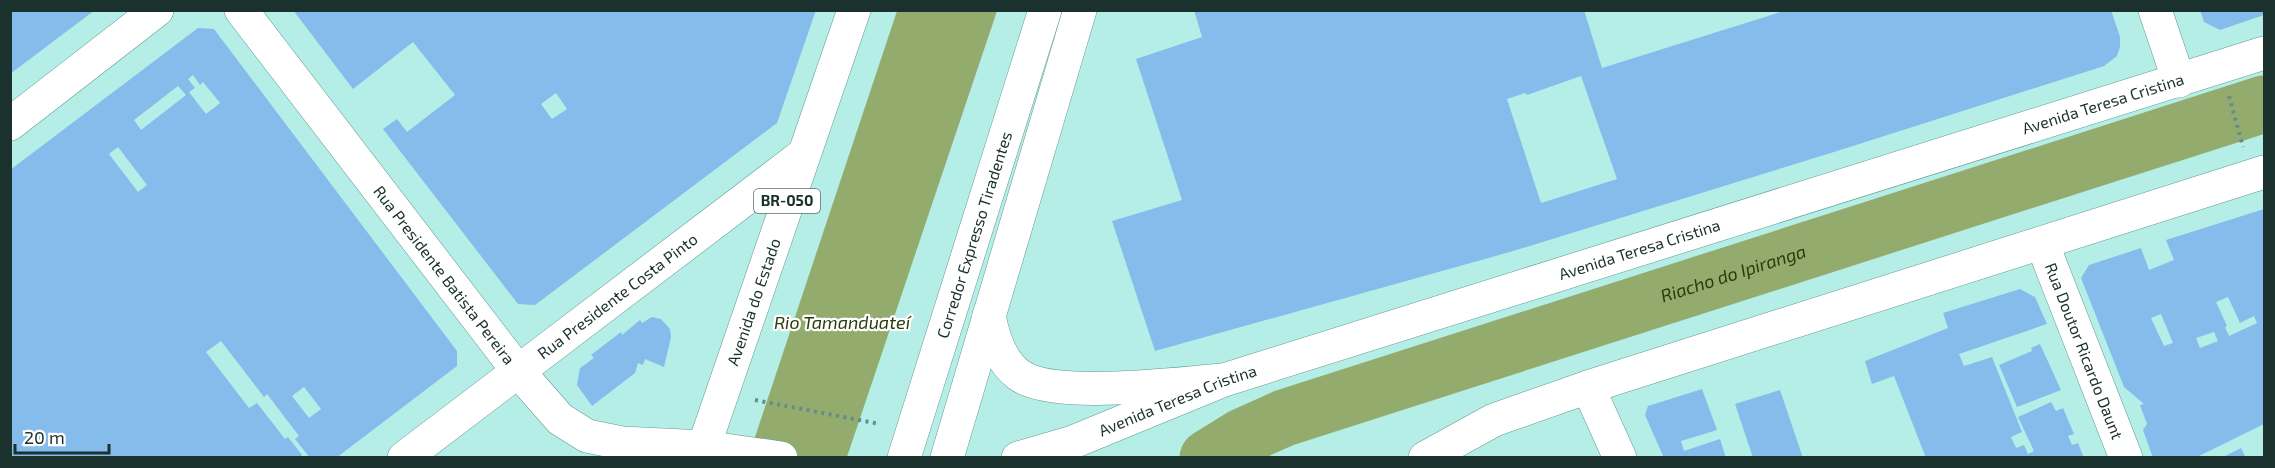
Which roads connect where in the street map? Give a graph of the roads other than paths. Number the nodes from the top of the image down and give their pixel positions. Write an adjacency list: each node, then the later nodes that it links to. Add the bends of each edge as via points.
1 (157, 10): 9 (main road)
2 (241, 10): 14 (main road, Rua Presidente Batista Pereira)
3 (854, 10): 10 (main road, Avenida do Estado / BR-050)
4 (1045, 10): 20 (main road, Corredor Expresso Tiradentes)
5 (1080, 10): 13 (main road)
6 (2155, 10): 8 (main road)
7 (2265, 53): 8 (main road, Avenida Teresa Cristina)
8 (2179, 81): 15 (main road, Avenida Teresa Cristina)
9 (10, 124)
10 (803, 155): 14 (main road, Rua Presidente Costa Pinto); 17 (main road, Avenida do Estado / BR-050)
11 (2265, 172): 12 (main road)
12 (2042, 243): 16 (main road); 25 (main road, Rua Doutor Ricardo Daunt)
13 (989, 315): 15 (main road, via 996,343 1010,367 1042,386 1087,389); 21 (main road)
14 (518, 371): 17 (main road, Rua Presidente Batista Pereira, via 560,419 588,436); 18 (main road, Rua Presidente Costa Pinto)
15 (1224, 380): 22 (main road, Avenida Teresa Cristina, via 1073,442)
16 (1588, 387): 23 (main road, via 1494,420); 24 (main road)
17 (710, 451): 19 (main road)
18 (404, 458)
19 (781, 458)
20 (904, 458)
21 (947, 458)
22 (1018, 458)
23 (1425, 458)
24 (1620, 458)
25 (2126, 458)

